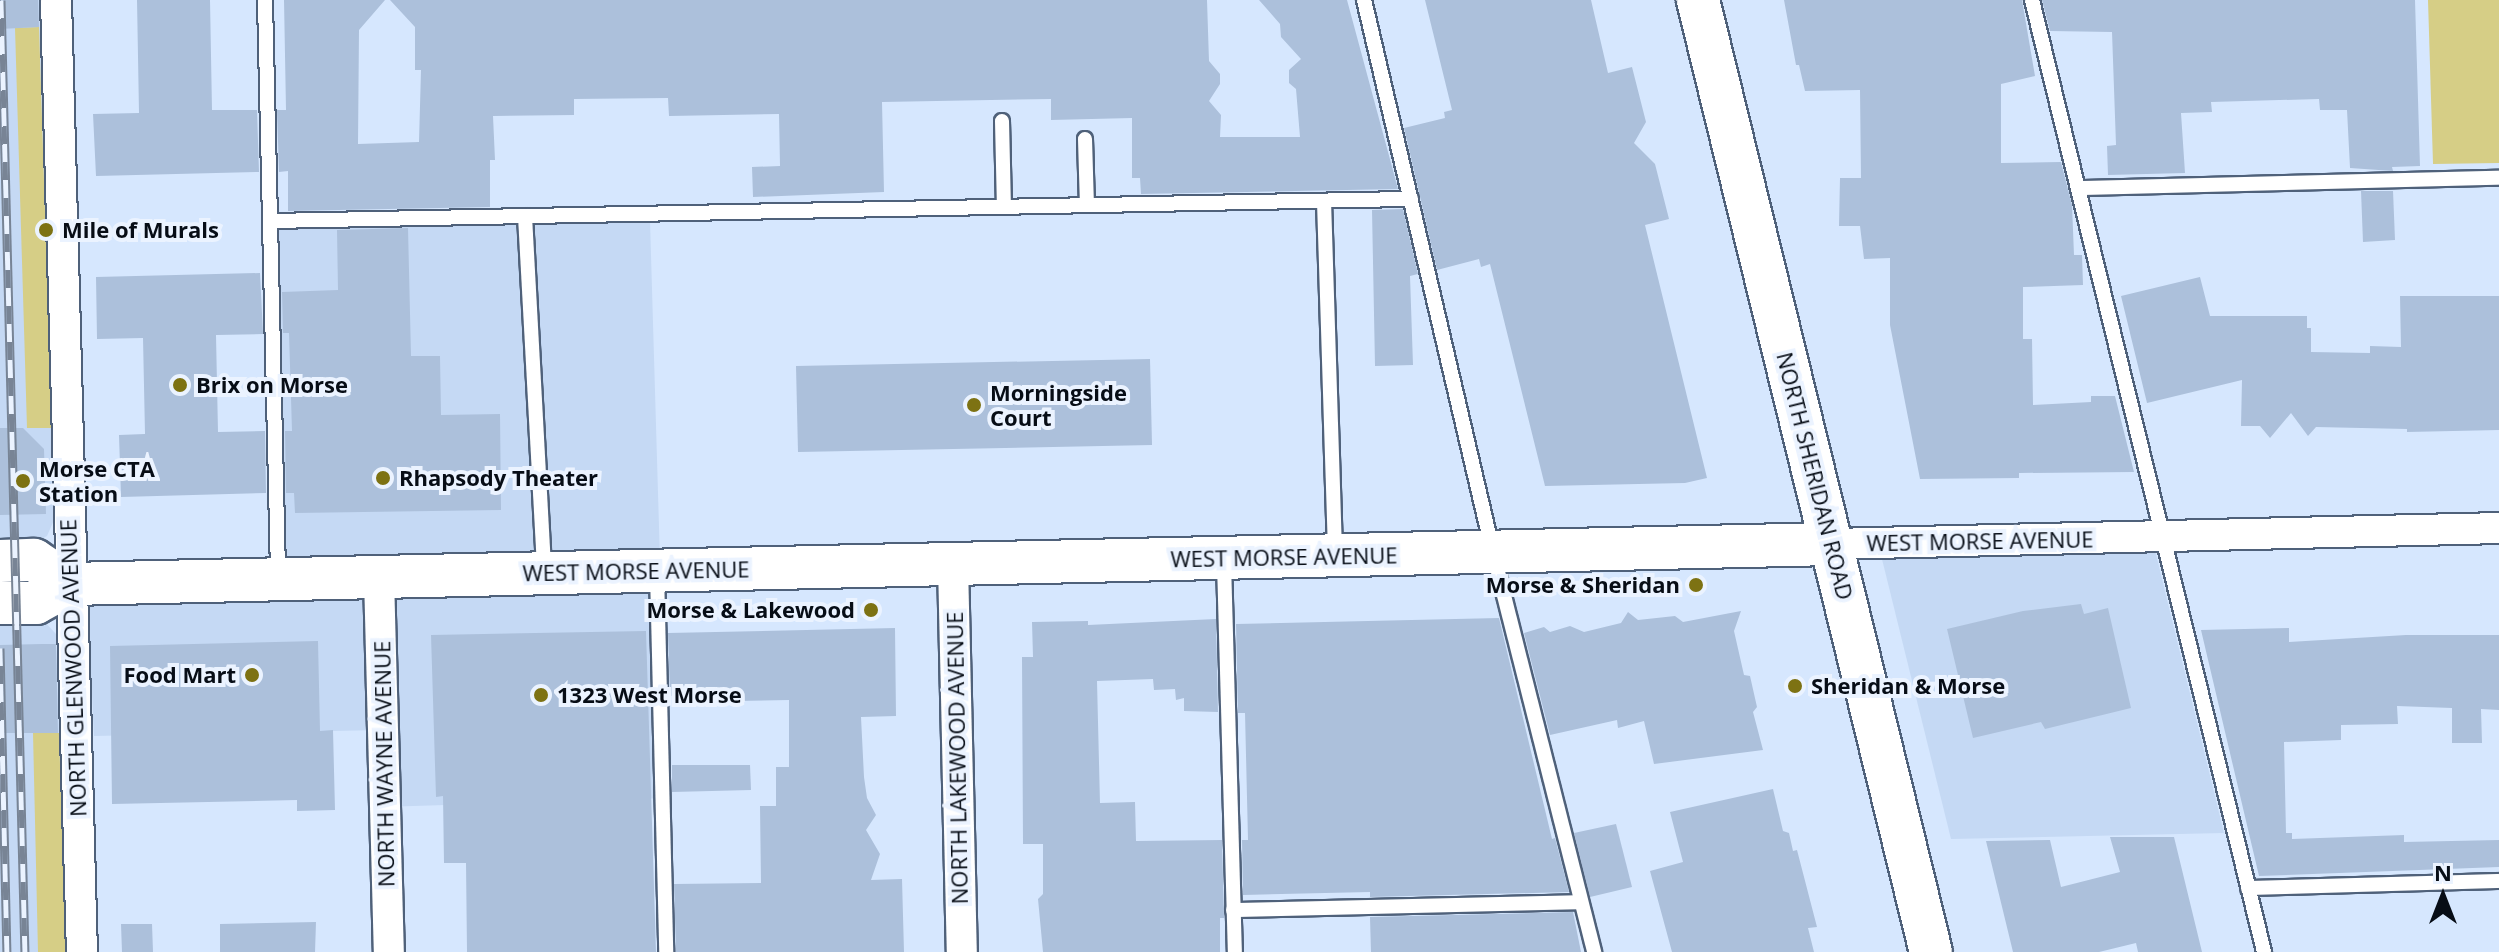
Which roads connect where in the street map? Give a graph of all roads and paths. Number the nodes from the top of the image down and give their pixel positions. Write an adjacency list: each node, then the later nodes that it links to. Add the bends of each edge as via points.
1 (56, 0): 28 (street, NORTH GLENWOOD AVENUE)
2 (265, 0): 15 (lane)
3 (1364, 0): 10 (lane)
4 (1698, 0): 18 (street, NORTH SHERIDAN ROAD)
5 (2032, 0): 9 (lane)
6 (1002, 121): 13 (lane)
7 (1085, 139): 12 (lane)
8 (2499, 178): 9 (lane)
9 (2080, 188): 17 (lane)
10 (1411, 199): 11 (lane); 19 (lane)
11 (1324, 201): 12 (lane); 20 (lane)
12 (1087, 205): 13 (lane)
13 (1004, 207): 14 (lane)
14 (525, 216): 15 (lane); 25 (lane)
15 (271, 221): 27 (lane)
16 (2499, 528): 17 (street, WEST MORSE AVENUE)
17 (2163, 536): 18 (street, WEST MORSE AVENUE); 31 (lane)
18 (1832, 544): 19 (street, WEST MORSE AVENUE); 40 (street, NORTH SHERIDAN ROAD)
19 (1493, 552): 20 (street, WEST MORSE AVENUE); 32 (lane)
20 (1335, 555): 21 (street, WEST MORSE AVENUE)
21 (1224, 558): 23 (street, WEST MORSE AVENUE); 33 (lane)
22 (0, 561): 28 (street, via 34,560)
23 (953, 564): 24 (street, WEST MORSE AVENUE); 37 (street, NORTH LAKEWOOD AVENUE)
24 (657, 571): 25 (street, WEST MORSE AVENUE); 36 (lane)
25 (544, 573): 26 (street, WEST MORSE AVENUE)
26 (379, 577): 27 (street, WEST MORSE AVENUE); 35 (street, NORTH WAYNE AVENUE)
27 (278, 579): 28 (street, WEST MORSE AVENUE)
28 (70, 584): 29 (street, WEST MORSE AVENUE, via 36,603); 34 (street, NORTH GLENWOOD AVENUE)
29 (0, 603)
30 (2499, 881): 31 (lane)
31 (2248, 888): 41 (lane)
32 (1581, 902): 33 (lane); 39 (lane)
33 (1233, 910): 38 (lane)
34 (82, 952)
35 (389, 952)
36 (666, 952)
37 (962, 952)
38 (1235, 952)
39 (1594, 952)
40 (1931, 952)
41 (2264, 952)

